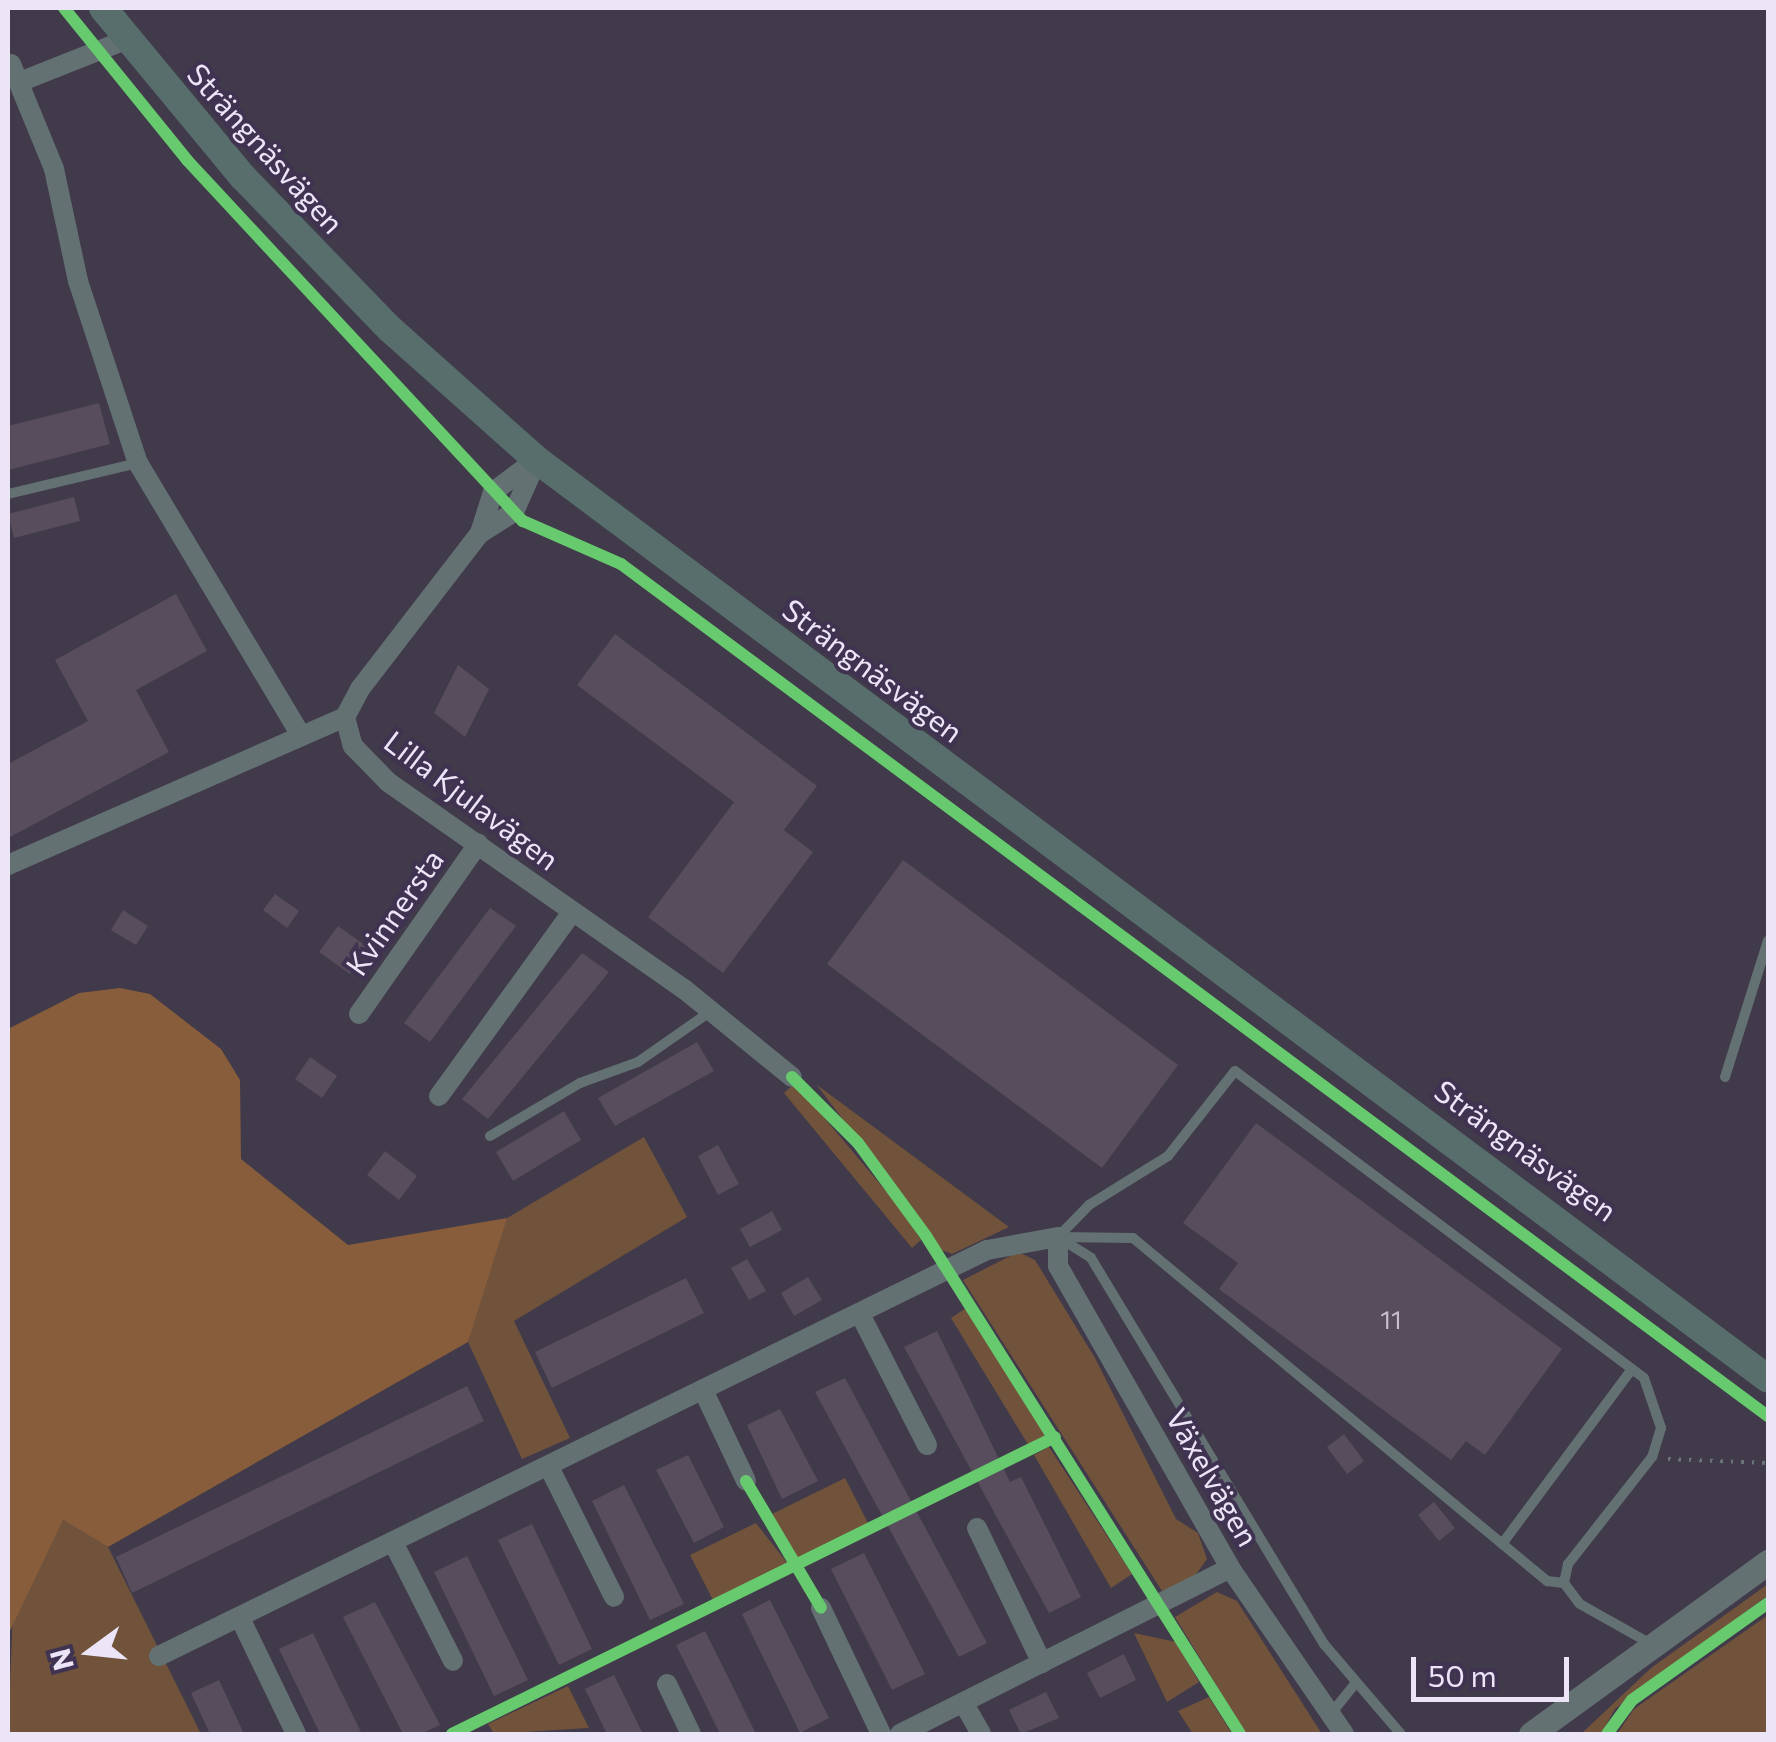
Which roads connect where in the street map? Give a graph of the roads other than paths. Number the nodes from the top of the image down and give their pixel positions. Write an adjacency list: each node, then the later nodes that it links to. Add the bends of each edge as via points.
1 (103, 8): 2 (main road, Strängnäsvägen)
2 (128, 39): 3 (street); 4 (main road, Strängnäsvägen, via 390,329)
3 (13, 68): 5 (street)
4 (537, 460): 7 (street, via 492,492 480,533); 20 (main road, Strängnäsvägen)
5 (138, 463): 6 (lane); 8 (street)
6 (8, 494)
7 (345, 716): 8 (street); 9 (street, Lilla Kjulavägen, via 370,766)
8 (299, 732): 10 (street)
9 (478, 844): 11 (street, Lilla Kjulavägen); 14 (street, Kvinnersta)
10 (8, 865)
11 (572, 912): 13 (street, Lilla Kjulavägen); 17 (street, Lilla Kjulavägen)
12 (1768, 941): 16 (lane)
13 (712, 1011): 15 (street, Lilla Kjulavägen); 18 (lane, via 638,1062 580,1083)
14 (359, 1014)
15 (792, 1077)
16 (1725, 1077)
17 (439, 1096)
18 (490, 1136)
19 (1058, 1237): 21 (street, via 1013,1239); 23 (lane, via 1089,1205 1168,1156 1235,1071); 31 (lane, via 1133,1238); 33 (street, Växelvägen, via 1058,1266); 43 (lane, via 1091,1258)
20 (1678, 1303): 22 (main road, Strängnäsvägen); 24 (main road, Strängnäsvägen)
21 (860, 1316): 25 (street); 26 (street)
22 (1768, 1355)
23 (1632, 1369): 31 (lane); 34 (lane, via 1658,1402 1652,1457 1568,1564)
24 (1768, 1379)
25 (704, 1392): 27 (street); 28 (street)
26 (928, 1446)
27 (549, 1468): 30 (street); 35 (street)
28 (746, 1481)
29 (977, 1528): 41 (street)
30 (393, 1542): 37 (street); 40 (street)
31 (1502, 1544): 34 (lane, via 1547,1580)
32 (1768, 1562): 38 (street)
33 (1230, 1568): 41 (street); 45 (street, Växelvägen)
34 (1564, 1583): 38 (lane, via 1580,1604)
35 (614, 1597)
36 (821, 1608): 49 (street)
37 (242, 1620): 39 (street); 47 (street)
38 (1651, 1644): 46 (street)
39 (159, 1656)
40 (452, 1661)
41 (1042, 1663): 44 (street)
42 (667, 1684): 48 (street)
43 (1354, 1685): 45 (lane); 53 (lane)
44 (964, 1704): 50 (street); 51 (street)
45 (1328, 1717): 52 (street, Växelvägen)
46 (1541, 1732)
47 (296, 1734)
48 (691, 1734)
49 (881, 1734)
50 (900, 1734)
51 (981, 1734)
52 (1344, 1734)
53 (1401, 1734)

